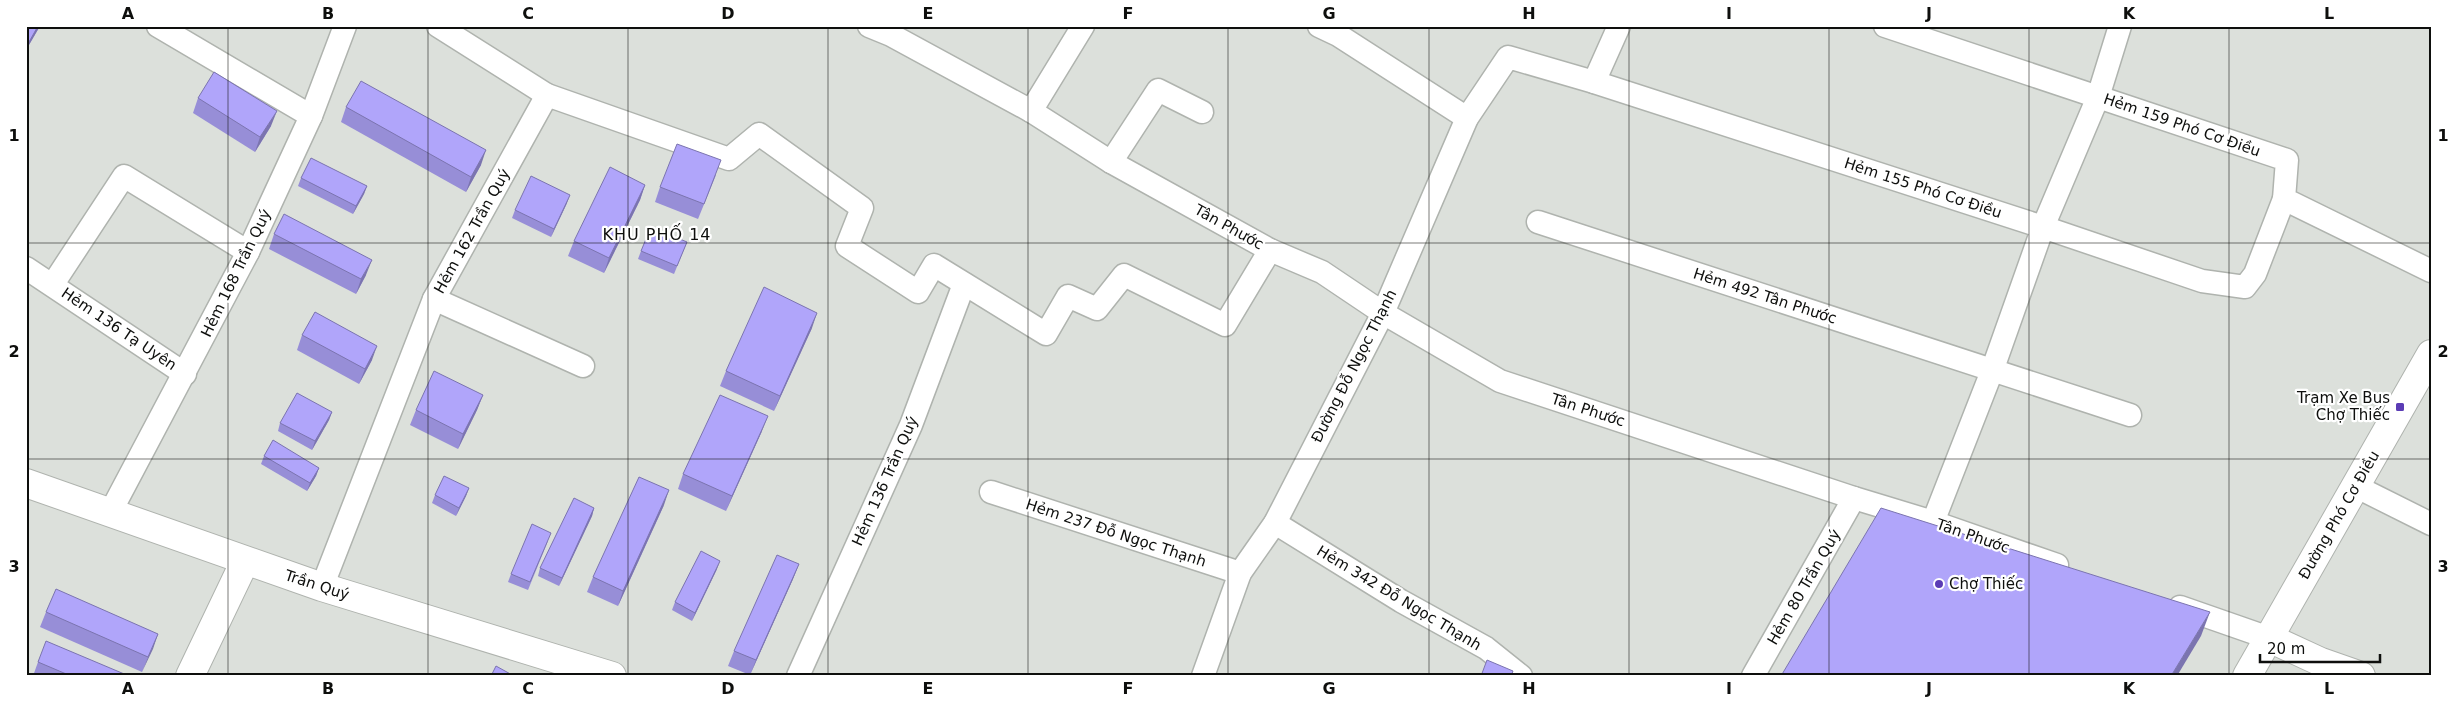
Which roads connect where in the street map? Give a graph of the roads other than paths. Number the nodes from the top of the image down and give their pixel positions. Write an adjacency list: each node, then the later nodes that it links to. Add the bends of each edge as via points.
1 (158, 26): 16 (lane)
2 (345, 26): 16 (lane, Hẻm 168 Trần Quý)
3 (438, 26): 12 (lane)
4 (869, 26): 14 (lane, Tân Phước)
5 (1083, 26): 14 (lane)
6 (1319, 26): 17 (lane)
7 (1619, 26): 11 (lane)
8 (1885, 26): 13 (lane, Hẻm 159 Phó Cơ Điều)
9 (2120, 26): 13 (lane)
10 (1508, 57): 11 (lane, Hẻm 155 Phó Cơ Điều); 17 (lane, Đường Đỗ Ngọc Thạnh)
11 (1594, 82): 21 (lane, Hẻm 155 Phó Cơ Điều)
12 (548, 95): 27 (lane, via 729,159 759,134 862,208 847,246 918,292 934,265); 28 (lane, Hẻm 162 Trần Quý)
13 (2098, 97): 19 (lane, Hẻm 159 Phó Cơ Điều, via 2286,160); 21 (lane)
14 (1031, 111): 18 (lane, Tân Phước)
15 (1202, 112): 18 (lane, via 1158,90)
16 (311, 116): 23 (lane, Hẻm 168 Trần Quý)
17 (1467, 118): 29 (lane, Đường Đỗ Ngọc Thạnh)
18 (1111, 162): 22 (lane, Tân Phước)
19 (2284, 199): 21 (lane, Hẻm 155 Phó Cơ Điều, via 2255,274 2245,287 2202,281); 25 (lane)
20 (1538, 222): 32 (lane, Hẻm 492 Tân Phước)
21 (2044, 226): 32 (lane)
22 (1270, 250): 27 (lane, via 1225,325 1124,275 1097,309 1068,296 1046,334); 29 (lane, Tân Phước, via 1322,272)
23 (248, 252): 26 (lane, Hẻm 136 Tạ Uyên, via 124,176); 33 (lane, Hẻm 168 Trần Quý)
24 (26, 268): 26 (lane, Hẻm 136 Tạ Uyên)
25 (2431, 271)
26 (53, 284): 33 (lane, Hẻm 136 Tạ Uyên)
27 (964, 284): 51 (lane, Hẻm 136 Trần Quý, via 911,425)
28 (434, 299): 30 (lane); 46 (lane, Hẻm 162 Trần Quý)
29 (1382, 313): 38 (lane, Tân Phước, via 1500,381); 41 (lane, Đường Đỗ Ngọc Thạnh)
30 (583, 366)
31 (2427, 368): 36 (street, Đường Phó Cơ Điều)
32 (1992, 371): 34 (lane, Hẻm 492 Tân Phước); 40 (lane)
33 (185, 374): 39 (lane, Hẻm 168 Trần Quý)
34 (2130, 415)
35 (26, 483): 39 (street, Trần Quý)
36 (2355, 486): 42 (lane); 48 (street, Đường Phó Cơ Điều)
37 (991, 492): 45 (lane, Hẻm 237 Đỗ Ngọc Thạnh)
38 (1854, 498): 40 (lane, Tân Phước); 54 (lane, Hẻm 80 Trần Quý)
39 (110, 513): 43 (street, Trần Quý)
40 (1934, 522): 44 (lane, Tân Phước)
41 (1275, 523): 45 (lane, Đường Đỗ Ngọc Thạnh); 53 (lane, Hẻm 342 Đỗ Ngọc Thạnh, via 1401,601 1486,648)
42 (2431, 524)
43 (245, 561): 46 (street, Trần Quý); 49 (street)
44 (2072, 570)
45 (1240, 574): 52 (lane, Đường Đỗ Ngọc Thạnh)
46 (322, 587): 50 (street, Trần Quý)
47 (2156, 599): 48 (lane)
48 (2269, 638): 55 (street, Đường Phó Cơ Điều); 56 (street)
49 (190, 676)
50 (612, 676)
51 (798, 676)
52 (1203, 676)
53 (1521, 676)
54 (1753, 676)
55 (2247, 676)
56 (2361, 676)

